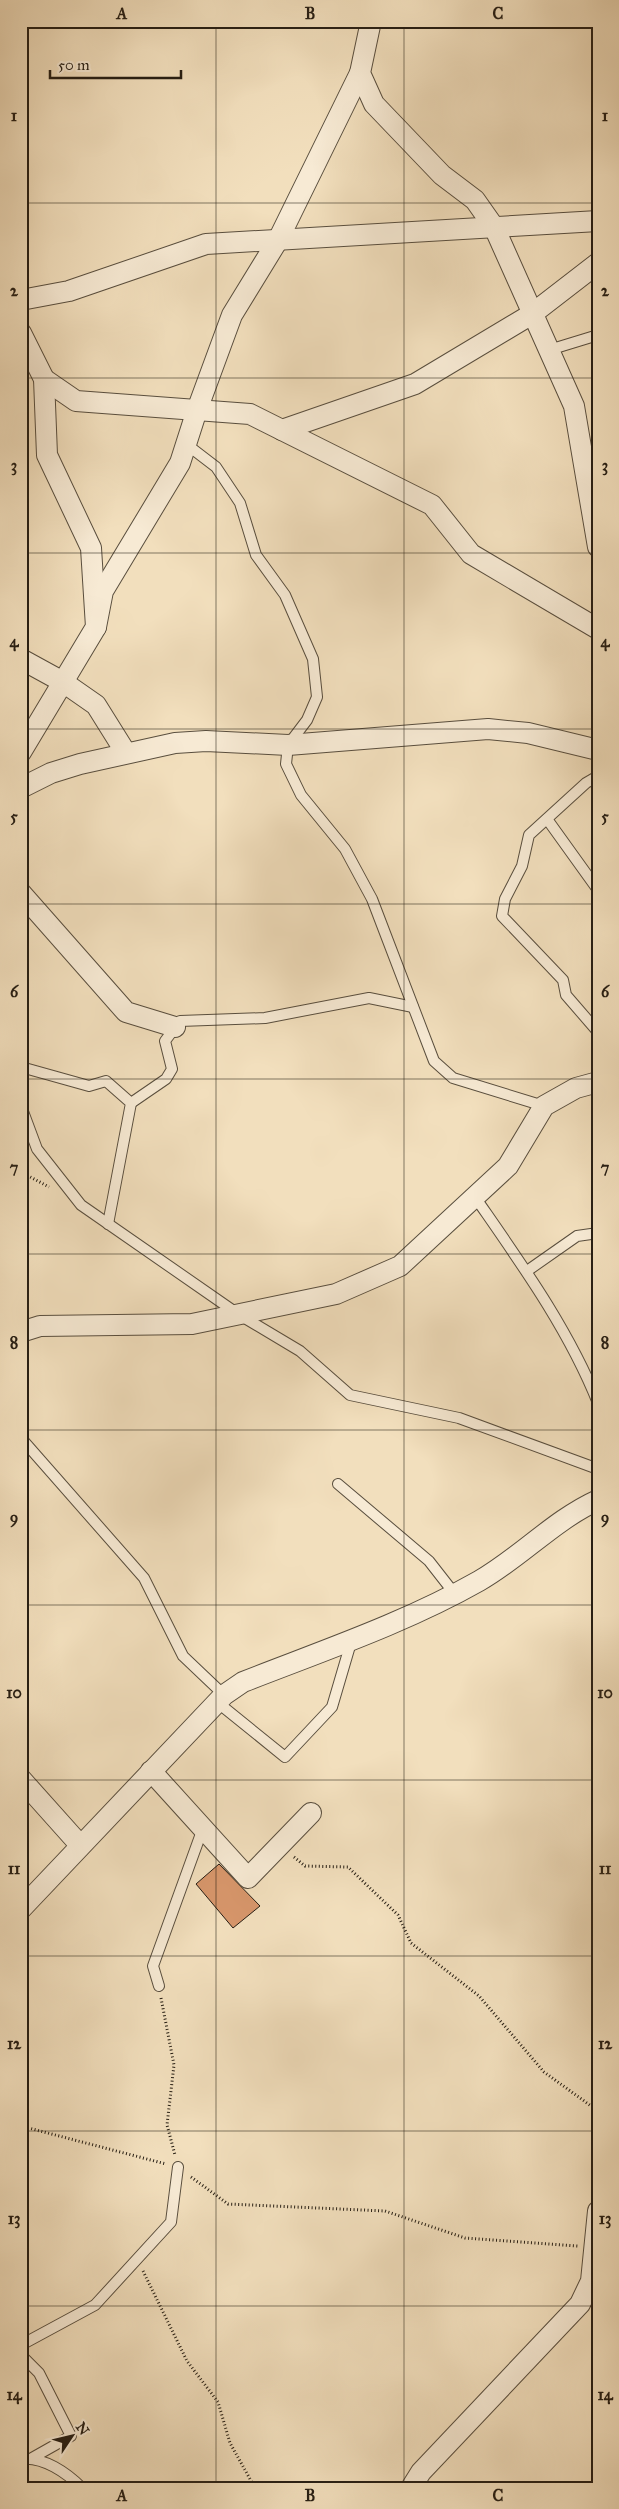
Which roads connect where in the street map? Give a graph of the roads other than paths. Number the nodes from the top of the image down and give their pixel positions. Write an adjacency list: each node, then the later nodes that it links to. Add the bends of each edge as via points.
1 (371, 21): 2 (street)
2 (360, 73): 4 (street, via 374,104 442,175 475,200); 5 (street)
3 (598, 221): 4 (street)
4 (494, 227): 5 (street); 8 (street)
5 (278, 240): 7 (street, via 206,244 69,291); 13 (street, via 232,315)
6 (598, 263): 8 (street)
7 (21, 300)
8 (532, 314): 11 (street); 14 (street, via 415,384)
9 (21, 333): 12 (street)
10 (598, 335): 11 (lane)
11 (549, 350): 16 (street, via 574,406)
12 (44, 379): 13 (street, via 76,401); 18 (street, via 48,455 91,548)
13 (197, 410): 14 (street, via 250,414); 15 (street)
14 (282, 430): 19 (street, via 432,506 471,554)
15 (186, 444): 18 (street, via 180,463 103,591); 22 (lane, via 216,467 240,503 256,555 285,595 313,659 317,697 307,720)
16 (596, 521): 17 (street)
17 (598, 547)
18 (96, 627): 21 (street)
19 (598, 629)
20 (21, 659): 21 (street)
21 (63, 682): 24 (street); 25 (street, via 96,705)
22 (288, 745): 23 (street, via 488,729 528,733); 25 (street, via 206,741 175,743); 31 (lane, via 286,764 302,795 345,849 367,891)
23 (598, 750)
24 (21, 752)
25 (126, 753): 27 (street, via 51,773)
26 (598, 776): 28 (lane)
27 (21, 788)
28 (547, 819): 29 (lane); 33 (lane, via 529,835 522,866 505,899 502,916 562,980 566,995)
29 (598, 890)
30 (21, 893): 32 (street, via 126,1012)
31 (413, 1007): 32 (lane, via 369,998 266,1018 180,1021); 38 (lane, via 434,1061 453,1078)
32 (176, 1027): 36 (lane, via 166,1041 172,1069 166,1079)
33 (598, 1032)
34 (21, 1067): 36 (lane, via 89,1086 106,1081)
35 (598, 1082): 38 (street, via 576,1088)
36 (131, 1103): 40 (lane)
37 (21, 1106): 40 (lane, via 37,1149 81,1205)
38 (544, 1106): 39 (street, via 508,1166)
39 (475, 1197): 42 (lane); 43 (street, via 400,1266 336,1294)
40 (108, 1224): 43 (lane)
41 (598, 1233): 42 (lane, via 577,1236)
42 (527, 1271): 45 (lane, via 584,1369)
43 (238, 1314): 44 (street, via 192,1324 40,1326); 47 (lane, via 300,1351 350,1395 459,1418)
44 (21, 1332)
45 (598, 1403)
46 (21, 1438): 52 (lane, via 144,1578 183,1656)
47 (598, 1469)
48 (338, 1484): 50 (lane, via 430,1561)
49 (598, 1500): 50 (street, via 543,1534 503,1566)
50 (454, 1593): 51 (street, via 423,1611)
51 (352, 1639): 52 (street, via 243,1682); 52 (lane, via 332,1707 285,1757)
52 (220, 1699): 53 (street)
53 (151, 1771): 56 (street); 57 (street)
54 (21, 1779): 57 (street)
55 (311, 1813): 56 (street, via 248,1878)
56 (203, 1828): 59 (lane, via 153,1966)
57 (80, 1845): 58 (street)
58 (21, 1909)
59 (159, 1986)
60 (178, 2167): 62 (lane, via 171,2222 95,2305)
61 (598, 2210): 66 (street, via 590,2280 580,2304 421,2472)
62 (21, 2345)
63 (21, 2355): 64 (lane, via 39,2373 71,2436)
64 (27, 2458): 65 (lane, via 68,2474)
65 (82, 2488)
66 (411, 2488)

